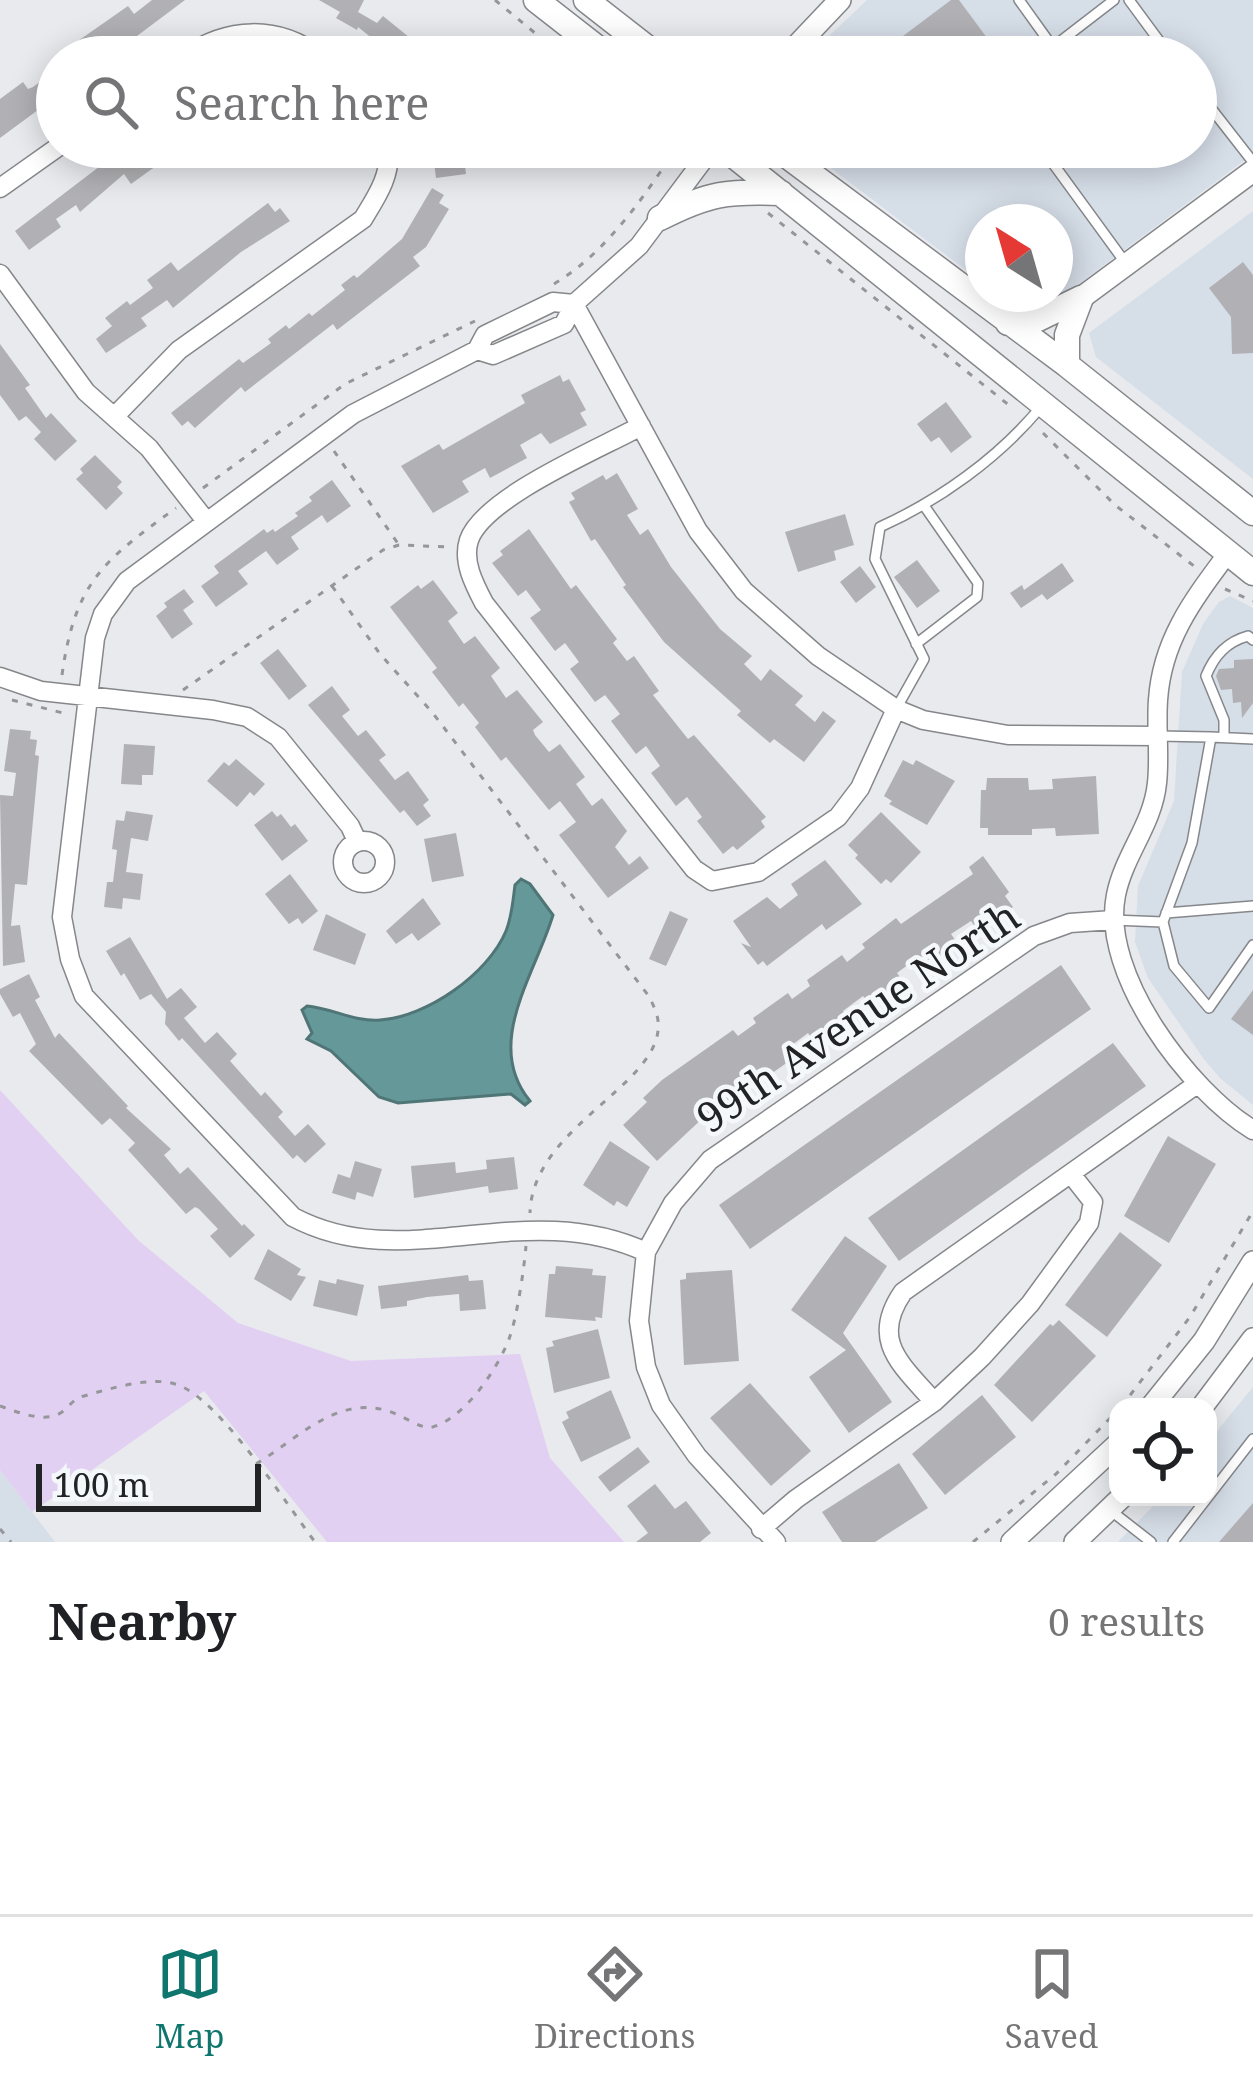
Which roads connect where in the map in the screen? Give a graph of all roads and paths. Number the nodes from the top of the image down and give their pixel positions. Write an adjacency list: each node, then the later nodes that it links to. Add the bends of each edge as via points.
1 (495, 0): 10 (path)
2 (536, 0): 11 (main road)
3 (586, 0): 12 (main road)
4 (840, 0): 13 (street)
5 (1019, 0): 14 (lane)
6 (1114, 0): 15 (lane)
7 (1129, 0): 16 (lane)
8 (231, 36): 9 (street)
9 (266, 36)
10 (539, 36)
11 (582, 36)
12 (632, 36)
13 (806, 36)
14 (1045, 36)
15 (1065, 36)
16 (1156, 36)
17 (1217, 117): 19 (lane)
18 (36, 163): 26 (street)
19 (1253, 167): 30 (street)
20 (387, 168): 40 (street, via 363,218 179,350)
21 (661, 168): 32 (path, via 595,252)
22 (697, 168): 29 (street)
23 (749, 168): 27 (main road)
24 (803, 168): 36 (main road)
25 (1057, 168): 30 (lane)
26 (0, 188)
27 (781, 194): 29 (main road, via 725,191); 38 (main road)
28 (755, 203): 39 (path)
29 (660, 218): 34 (street)
30 (1127, 265): 33 (street)
31 (0, 274): 40 (street, via 86,392)
32 (537, 292)
33 (1081, 298): 36 (main road); 37 (main road, via 1067,335)
34 (574, 304): 41 (street); 43 (street, via 564,324 493,355 477,350)
35 (477, 320): 44 (path, via 345,384)
36 (1009, 323): 37 (main road)
37 (1067, 365): 46 (main road)
38 (1043, 404): 45 (lane); 50 (main road)
39 (1010, 406)
40 (116, 416): 47 (street)
41 (640, 426): 49 (street, via 498,504); 61 (street, via 698,531 744,591)
42 (1043, 433): 51 (path, via 1115,505)
43 (322, 435): 47 (street); 48 (path)
44 (202, 488)
45 (925, 507): 57 (lane, via 880,527 875,559); 57 (lane, via 978,583 971,606)
46 (1253, 513)
47 (206, 521): 60 (street, via 127,580 103,614)
48 (400, 545): 49 (path); 53 (path)
49 (467, 548): 61 (street, via 484,603 712,881 758,872 838,817)
50 (1228, 553): 52 (main road); 62 (street, via 1168,645)
51 (1194, 566)
52 (1253, 573)
53 (332, 586): 59 (path); 75 (path, via 648,995 657,1017 649,1056 538,1177)
54 (1226, 589): 55 (path)
55 (1253, 601)
56 (1253, 640): 64 (lane, via 1228,644 1206,676)
57 (916, 644): 61 (lane, via 923,659)
58 (0, 676): 60 (street)
59 (178, 691)
60 (87, 696): 66 (street, via 247,717 278,737); 77 (street, via 62,917 84,996 293,1217 365,1242 545,1228 614,1238)
61 (896, 710): 62 (street, via 1008,735)
62 (1158, 736): 63 (lane); 69 (street, via 1152,807 1126,861)
63 (1210, 737): 64 (lane); 68 (lane, via 1192,843)
64 (1224, 737): 65 (lane)
65 (1253, 739)
66 (357, 842)
67 (1253, 906): 68 (lane)
68 (1165, 917): 69 (lane); 70 (lane, via 1174,966 1209,1008)
69 (1113, 920): 71 (street, via 1122,970); 77 (street, 99th Avenue North, via 1070,922 1034,937 710,1160)
70 (1253, 945)
71 (1197, 1084): 72 (street); 73 (street)
72 (1253, 1130)
73 (1071, 1174): 83 (street, via 1093,1202 1089,1223 1030,1304); 83 (street, via 903,1292 891,1309 893,1354)
74 (1253, 1211): 80 (path, via 1190,1318)
75 (530, 1220)
76 (526, 1239): 88 (path, via 507,1346 448,1421 429,1428 386,1410 351,1411 315,1420)
77 (646, 1252): 92 (street, 99th Avenue North, via 639,1321 661,1405)
78 (1253, 1262): 81 (street)
79 (1253, 1339): 82 (street)
80 (1127, 1398)
81 (1158, 1398)
82 (1209, 1398)
83 (934, 1402): 92 (street, via 796,1499)
84 (0, 1406): 88 (path, via 55,1416 78,1397 176,1384 209,1407)
85 (1109, 1418): 95 (path)
86 (1253, 1439): 99 (lane)
87 (1109, 1452): 96 (street)
88 (256, 1463): 94 (path)
89 (1113, 1506): 97 (street)
90 (1119, 1506): 98 (lane)
91 (0, 1529): 93 (path)
92 (768, 1538)
93 (11, 1542)
94 (315, 1542)
95 (973, 1542)
96 (1012, 1542)
97 (1075, 1542)
98 (1151, 1542)
99 (1174, 1542)

